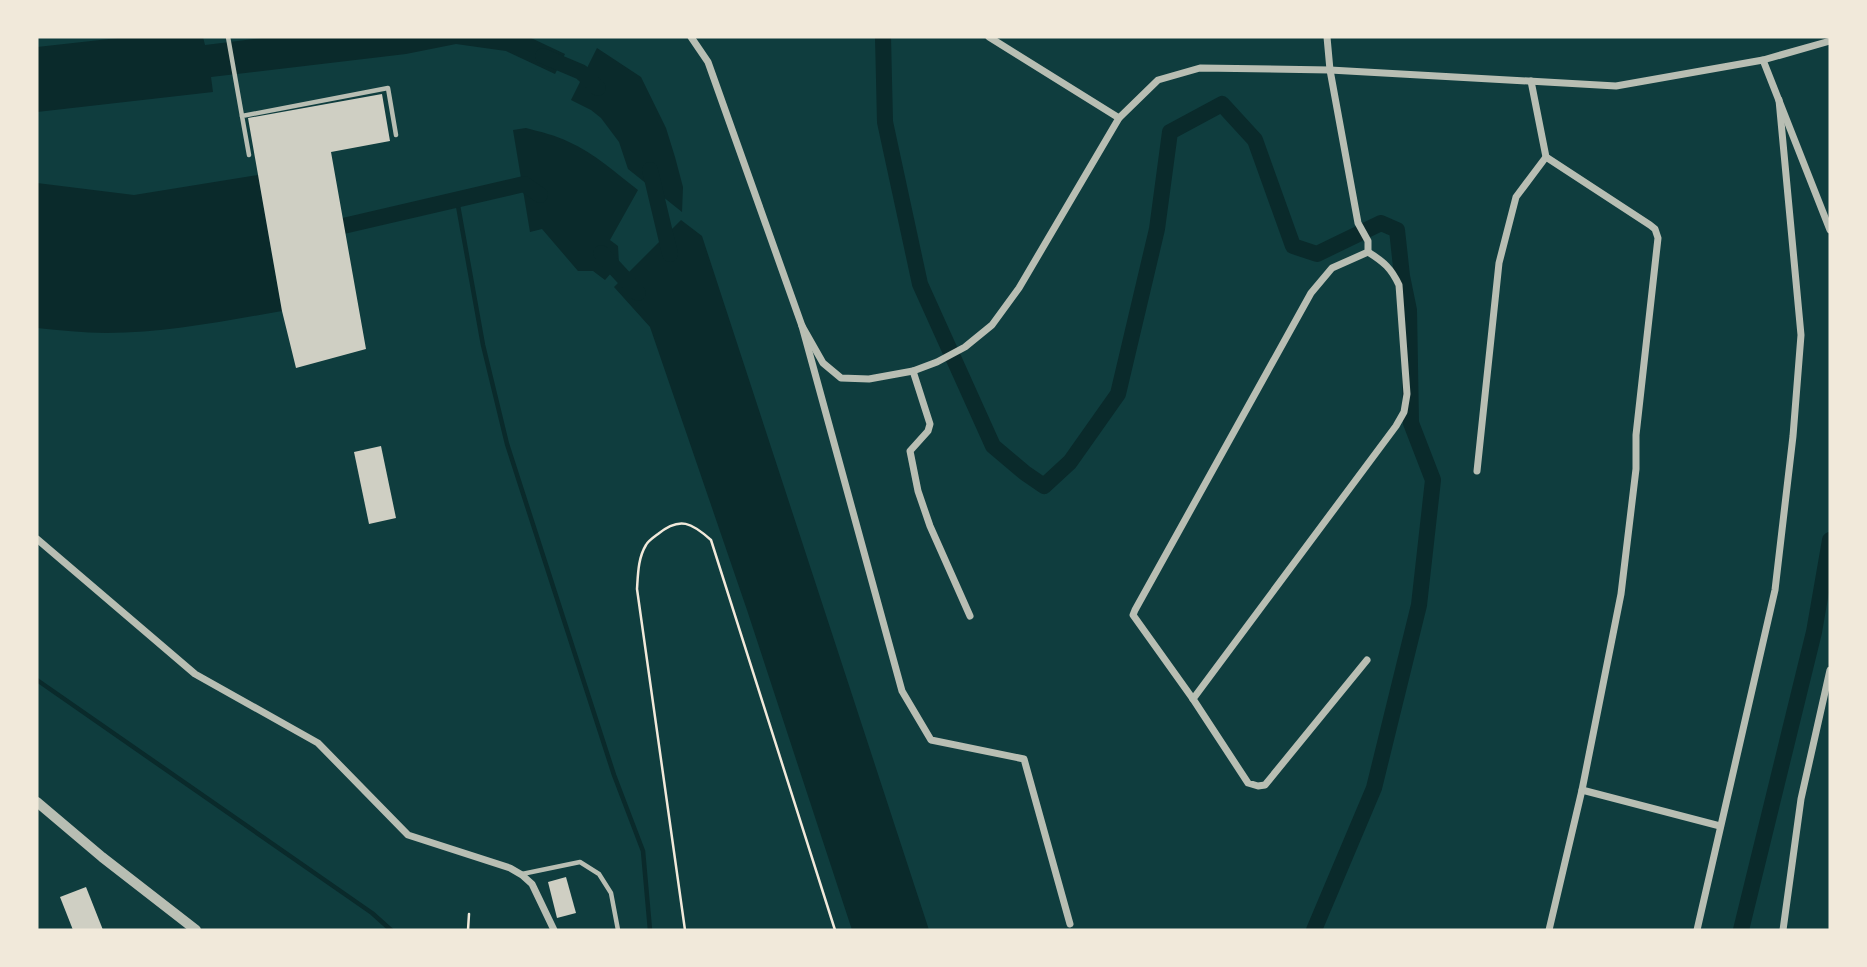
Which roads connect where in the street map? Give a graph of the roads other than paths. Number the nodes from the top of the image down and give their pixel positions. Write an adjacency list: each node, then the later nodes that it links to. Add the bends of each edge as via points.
1 (228, 37): 10 (lane)
2 (691, 37): 17 (street, via 708,62)
3 (989, 37): 11 (street)
4 (1327, 37): 7 (street)
5 (1830, 41): 6 (street)
6 (1763, 60): 8 (street, via 1616,86); 9 (street)
7 (1330, 70): 8 (street); 11 (street, via 1200,68 1158,80); 16 (street, via 1358,223 1368,241)
8 (1531, 81): 14 (street)
9 (1779, 100): 15 (street); 27 (street, via 1801,335 1796,411 1775,590)
10 (242, 116): 12 (lane, via 388,88); 13 (lane)
11 (1119, 118): 18 (street, via 1019,288 992,325 965,347)
12 (396, 135)
13 (249, 155)
14 (1545, 157): 19 (street, via 1516,197 1499,264); 25 (street, via 1650,225 1657,238 1620,594)
15 (1830, 230)
16 (1368, 252): 24 (street, via 1392,270 1399,285 1407,394 1404,412); 24 (street, via 1332,268 1311,293 1135,610 1134,618)
17 (802, 326): 18 (street, via 823,363 841,378 869,379); 29 (street, via 902,691 931,740 1024,760)
18 (914, 371): 21 (street, via 930,424 911,451 918,491)
19 (1477, 471)
20 (37, 539): 28 (street, via 195,674 318,743 408,835)
21 (970, 616)
22 (1367, 660): 24 (street, via 1265,785 1248,783)
23 (1830, 670): 35 (street, via 1801,799)
24 (1193, 699)
25 (1582, 790): 27 (street); 33 (street)
26 (37, 802): 30 (street)
27 (1720, 826): 34 (street)
28 (522, 874): 31 (street, via 532,884); 32 (lane, via 580,862 600,874 611,893)
29 (1070, 924)
30 (196, 930)
31 (554, 930)
32 (618, 930)
33 (1549, 930)
34 (1697, 930)
35 (1783, 930)

